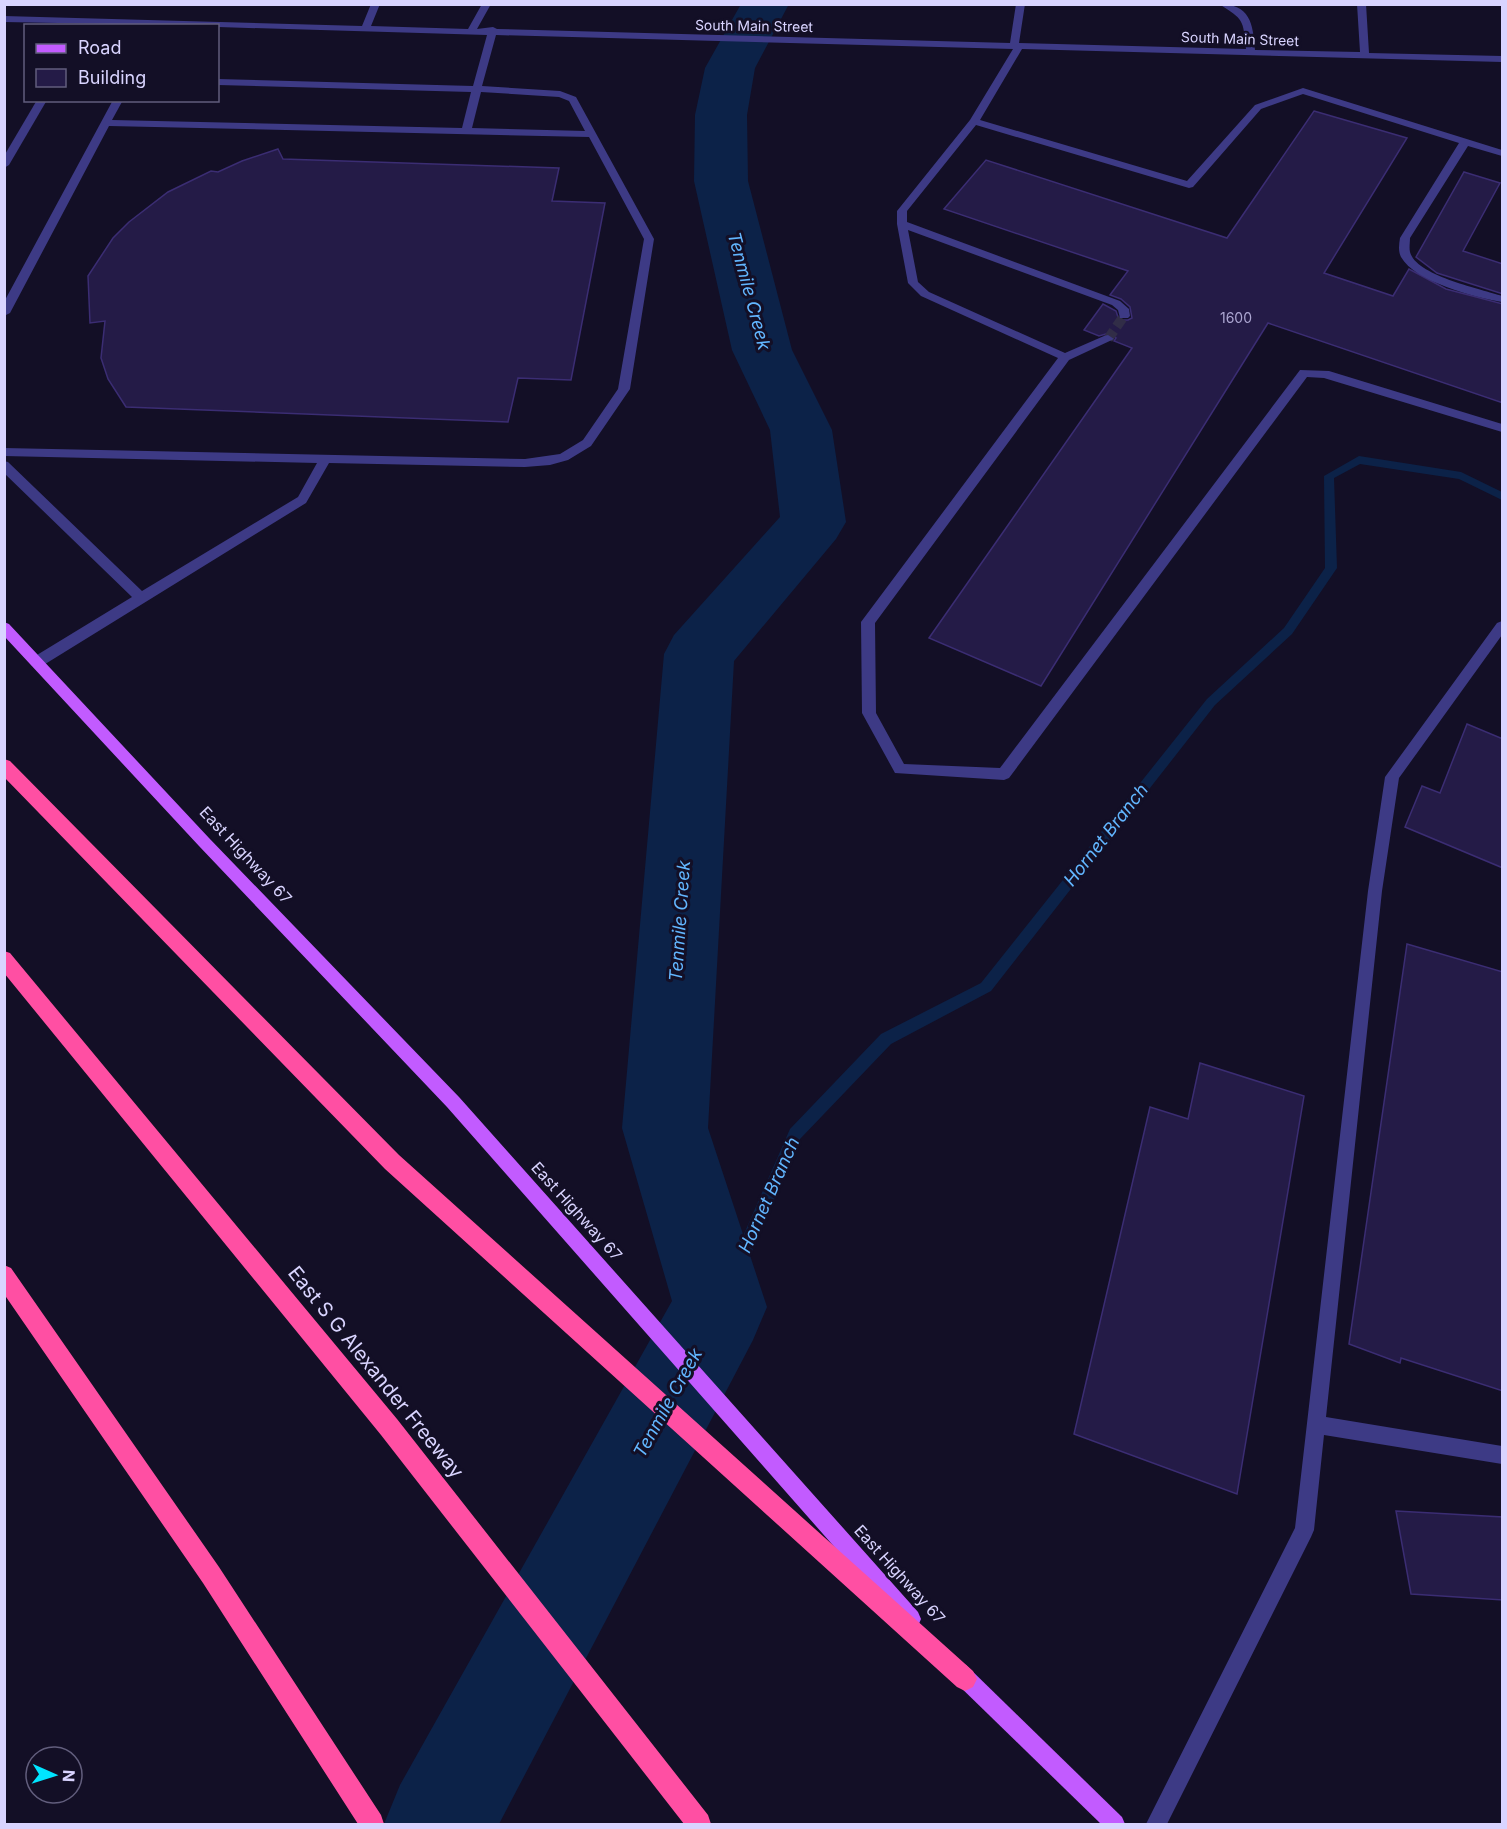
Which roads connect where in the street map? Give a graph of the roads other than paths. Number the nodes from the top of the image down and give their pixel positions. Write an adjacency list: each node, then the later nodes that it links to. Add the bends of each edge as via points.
1 (376, 4): 9 (street)
2 (486, 4): 10 (street)
3 (1021, 4): 12 (street)
4 (1223, 4): 13 (street, via 1247,19)
5 (1361, 4): 14 (street)
6 (4, 19): 7 (street, South Main Street)
7 (159, 24)
8 (219, 25): 9 (street, South Main Street)
9 (366, 27): 10 (street, South Main Street)
10 (472, 30): 11 (street, South Main Street)
11 (493, 30): 12 (street, South Main Street); 17 (street)
12 (1016, 46): 13 (street, South Main Street); 20 (street)
13 (1251, 52): 14 (street, South Main Street)
14 (1365, 56): 15 (street, South Main Street)
15 (1503, 59)
16 (219, 82): 17 (street)
17 (477, 89): 22 (street); 23 (street, via 560,94 573,99)
18 (41, 102): 26 (street)
19 (117, 102): 21 (street)
20 (974, 121): 24 (street, via 1189,185 1258,107 1303,92); 27 (street, via 902,211)
21 (106, 123): 22 (street); 29 (street)
22 (466, 131): 23 (street)
23 (592, 134): 35 (street, via 649,239 624,389 587,443 557,459 525,463)
24 (1465, 142): 25 (street); 28 (street, via 1405,238 1404,254 1413,267 1436,278)
25 (1503, 153)
26 (4, 165)
27 (902, 224): 30 (street, via 1116,303); 32 (street, via 913,283 925,294)
28 (1503, 299)
29 (4, 313)
30 (1124, 316)
31 (1108, 339): 32 (street)
32 (1065, 357): 33 (street, via 868,622 869,713 900,769 1004,774 1304,373 1325,374)
33 (1503, 428)
34 (4, 452): 35 (street)
35 (325, 459): 37 (street, via 302,500)
36 (4, 465): 37 (street)
37 (141, 598): 40 (street)
38 (1503, 626): 44 (street, via 1392,777 1375,891)
39 (4, 627): 40 (main road, East Highway 67)
40 (37, 662): 46 (main road, East Highway 67, via 453,1102)
41 (4, 766): 46 (highway, via 393,1162)
42 (4, 959): 48 (highway, East S G Alexander Freeway, via 390,1427)
43 (4, 1275): 47 (highway, via 211,1575)
44 (1316, 1425): 45 (street); 50 (street, via 1304,1530)
45 (1503, 1455)
46 (965, 1679): 49 (main road, East Highway 67)
47 (372, 1824)
48 (699, 1824)
49 (1115, 1824)
50 (1156, 1824)

